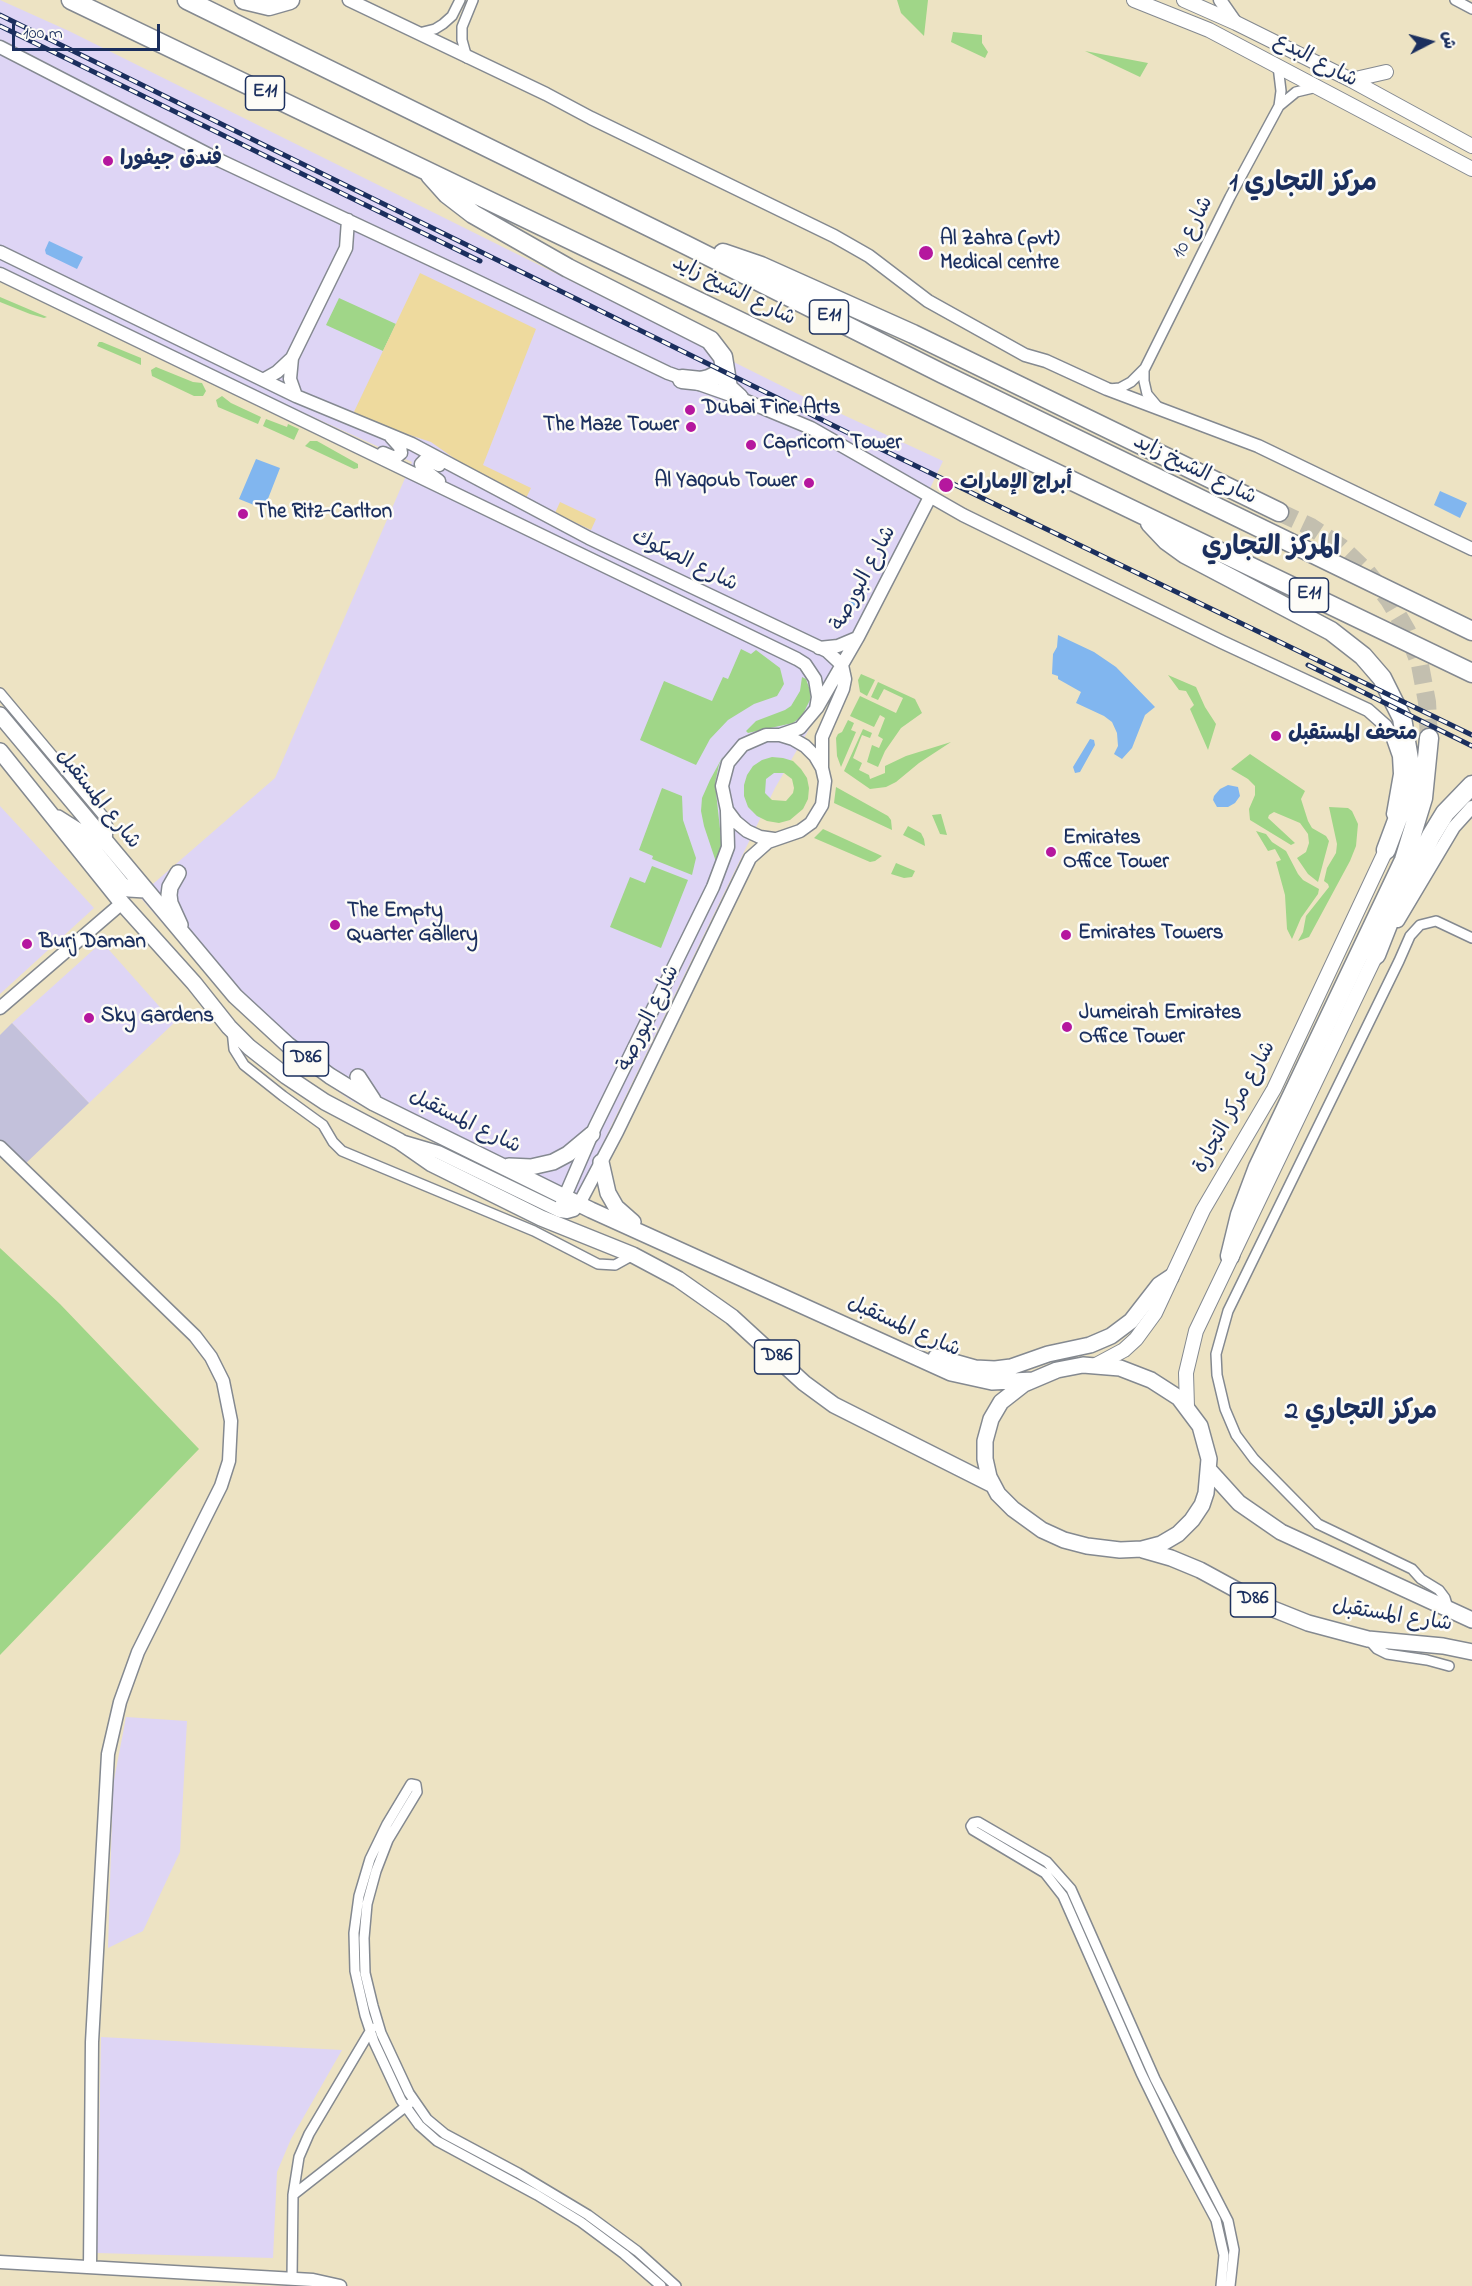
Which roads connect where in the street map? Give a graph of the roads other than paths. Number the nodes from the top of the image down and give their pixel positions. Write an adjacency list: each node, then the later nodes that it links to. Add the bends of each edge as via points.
1 (71, 0): 23 (highway, شارع الشيخ زايد / E11)
2 (187, 0): 27 (highway, شارع الشيخ زايد / E11)
3 (244, 0): 4 (highway, via 269,6)
4 (290, 0)
5 (349, 0): 14 (street)
6 (460, 0): 14 (street, via 443,24)
7 (473, 0): 16 (street, via 462,27)
8 (1134, 0): 17 (main road, شارع البدع, via 1209,30)
9 (1184, 0): 13 (main road, شارع البدع)
10 (1220, 0): 13 (street)
11 (1455, 0): 12 (street)
12 (1472, 9)
13 (1236, 23): 19 (main road, شارع البدع)
14 (419, 33): 16 (street)
15 (0, 47): 25 (street, via 171,136)
16 (468, 58): 36 (street, via 834,236 869,256 942,309 1025,355)
17 (1278, 66): 20 (main road, شارع البدع); 21 (street, شارع 10)
18 (1386, 72): 19 (main road)
19 (1351, 80): 22 (main road, شارع البدع)
20 (1317, 87): 21 (street, شارع 10, via 1296,92); 24 (main road, شارع البدع)
21 (1279, 106): 32 (street, شارع 10)
22 (1472, 146)
23 (425, 169): 33 (highway, via 447,194 473,214 568,268 703,335 720,351); 46 (highway, شارع الشيخ زايد / E11)
24 (1472, 169)
25 (348, 220): 26 (street); 28 (street)
26 (370, 231): 28 (street); 35 (street)
27 (686, 245): 45 (highway, via 736,257 786,277 1005,378); 48 (highway, شارع الشيخ زايد / E11)
28 (346, 248): 31 (street)
29 (0, 252): 34 (street, شارع الصكوك)
30 (0, 274): 41 (street)
31 (291, 358): 34 (street); 37 (street, via 290,379)
32 (1145, 368): 36 (street, شارع 10, via 1131,382); 39 (street, via 1147,394)
33 (726, 371): 35 (highway, via 700,381); 38 (highway, via 728,388)
34 (263, 380): 37 (street, شارع الصكوك)
35 (682, 380): 38 (street)
36 (1107, 389): 39 (street)
37 (296, 396): 40 (street, شارع الصكوك)
38 (739, 398): 44 (street, via 833,440)
39 (1159, 409): 47 (street, via 1265,449)
40 (390, 435): 41 (street, via 401,449 397,457); 42 (street, شارع الصكوك)
41 (362, 447): 43 (street, شارع الصكوك)
42 (492, 486): 43 (street, via 484,486 428,459 422,460 422,468); 50 (street, شارع الصكوك, via 589,538)
43 (443, 488): 54 (street, شارع الصكوك, via 797,659 815,679)
44 (930, 497): 49 (street, شارع البورصة); 66 (street, via 1378,717 1392,736 1400,766)
45 (1279, 512)
46 (1146, 516): 52 (highway, شارع الشيخ زايد / E11); 66 (highway, via 1159,534 1185,554 1331,631 1363,656 1382,678 1402,718 1409,759 1405,799)
47 (1472, 549)
48 (1472, 631)
49 (858, 637): 50 (street, via 838,646); 51 (street, شارع البورصة)
50 (819, 648): 51 (street, شارع الصكوك)
51 (842, 665): 54 (street, شارع البورصة); 59 (street, via 843,689 822,737)
52 (1472, 673)
53 (0, 693): 65 (street, via 105,818)
54 (816, 709): 56 (street, via 800,728)
55 (0, 715): 65 (main road, شارع المستقبل / D86)
56 (780, 735): 59 (street, via 805,746); 62 (street, via 754,739 735,753 724,774)
57 (1429, 738): 87 (highway, via 1423,798 1404,860 1258,1167)
58 (0, 751): 63 (main road, D86)
59 (822, 768): 64 (street, via 825,789 819,813 800,831)
60 (1472, 785): 72 (highway, via 1434,830)
61 (1472, 807): 72 (street, via 1454,827)
62 (727, 810): 64 (street, via 747,831); 77 (street, شارع البورصة, via 728,847 720,872)
63 (52, 817): 68 (main road, via 77,830 122,885); 69 (main road, D86)
64 (774, 839): 80 (street, شارع البورصة, via 746,864)
65 (107, 845): 68 (main road, شارع المستقبل / D86)
66 (1386, 850): 88 (main road, شارع مركز التجارة, via 1274,1089 1210,1196)
67 (178, 873): 70 (main road, via 169,895)
68 (145, 890): 70 (main road, شارع المستقبل / D86)
69 (122, 903): 73 (street); 74 (main road, D86)
70 (182, 934): 76 (main road, شارع المستقبل / D86, via 269,1029 309,1061)
71 (1472, 938): 96 (street, via 1436,921 1420,925 1413,932 1238,1290 1217,1344 1216,1365 1225,1409 1247,1451 1312,1518 1327,1529 1409,1567 1439,1590)
72 (1376, 955): 87 (main road)
73 (0, 1008)
74 (232, 1030): 78 (main road, D86, via 305,1089); 86 (street, via 234,1049 244,1065 323,1125 342,1151 534,1231 598,1264 615,1265)
75 (358, 1077): 76 (main road)
76 (374, 1103): 81 (main road, شارع المستقبل / D86)
77 (592, 1134): 81 (main road, via 553,1162 531,1167); 82 (street, شارع البورصة)
78 (399, 1141): 82 (street, via 438,1152); 84 (main road, D86, via 432,1164)
79 (0, 1148): 108 (street, via 195,1336 223,1381 231,1421 229,1461 221,1486 138,1652 120,1702 108,1754 92,2032)
80 (601, 1162): 83 (street, شارع البورصة); 85 (main road, via 612,1200)
81 (498, 1164): 82 (main road, شارع المستقبل / D86)
82 (562, 1203): 83 (main road, شارع المستقبل / D86); 84 (street)
83 (579, 1204): 85 (main road, شارع المستقبل / D86)
84 (563, 1227): 86 (main road, D86)
85 (644, 1232): 89 (main road, شارع المستقبل / D86)
86 (633, 1255): 94 (main road, D86, via 717,1305 834,1405)
87 (1230, 1256): 92 (main road, via 1191,1345 1186,1373)
88 (1171, 1277): 89 (main road, via 1159,1285 1131,1322 1111,1336 1011,1367 975,1368); 90 (main road, شارع مركز التجارة, via 1155,1312 1136,1339)
89 (900, 1350): 91 (main road, شارع المستقبل / D86, via 978,1381)
90 (1096, 1365): 91 (main road, via 1058,1370); 92 (main road, via 1141,1375 1170,1391)
91 (1034, 1380): 94 (main road, via 1008,1395 988,1426 985,1459)
92 (1187, 1407): 93 (main road, via 1204,1437)
93 (1210, 1471): 95 (main road, via 1202,1505 1192,1520 1170,1539); 96 (main road, شارع المستقبل, via 1239,1503 1274,1528)
94 (993, 1485): 95 (main road, via 1013,1509 1053,1535 1099,1549)
95 (1142, 1549): 98 (main road, شارع المستقبل / D86, via 1200,1570 1287,1616)
96 (1448, 1608): 97 (main road, شارع المستقبل)
97 (1472, 1620)
98 (1368, 1639): 99 (main road, شارع المستقبل / D86); 100 (street, via 1387,1654)
99 (1472, 1652)
100 (1449, 1666)
101 (377, 2020): 102 (street); 102 (street, via 365,1973 367,1904 381,1855 417,1792 414,1784 378,1841 360,1896 354,1933 356,1971); 103 (street)
102 (370, 2032): 103 (street); 106 (street, via 309,2134 299,2157)
103 (409, 2104): 104 (street); 105 (street); 106 (street)
104 (435, 2127): 105 (street); 112 (street, via 588,2215)
105 (428, 2133): 111 (street, via 447,2148 581,2222)
106 (293, 2195): 109 (street)
107 (0, 2262): 108 (street)
108 (90, 2267): 109 (street)
109 (292, 2278): 110 (street)
110 (340, 2286)
111 (661, 2286)
112 (676, 2286)
113 (1221, 2286): 114 (street, via 1224,2255 1216,2220 1140,2073 1063,1896 1045,1873 973,1830 973,1823 978,1822 1047,1862 1071,1888 1155,2079 1228,2221 1234,2250)
114 (1230, 2286)

